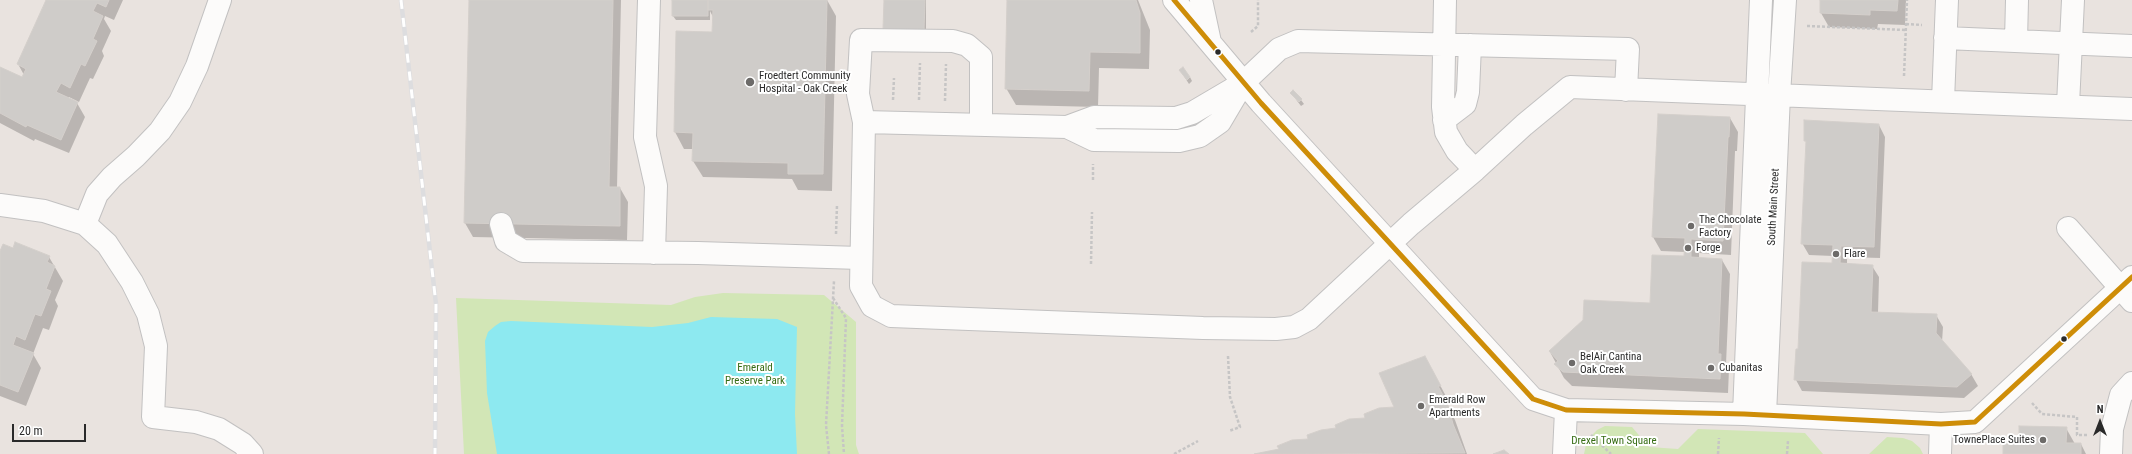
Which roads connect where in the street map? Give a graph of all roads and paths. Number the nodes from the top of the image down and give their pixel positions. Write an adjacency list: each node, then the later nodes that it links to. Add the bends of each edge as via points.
1 (220, 0): 41 (street, via 197,66 180,102 160,131 97,194)
2 (649, 0): 46 (street, via 645,136 656,186)
3 (1174, 0): 22 (street)
4 (1201, 0): 22 (street)
5 (1258, 0): 15 (path, via 1258,26)
6 (1445, 0): 21 (street)
7 (1761, 0): 28 (street, South Main Street)
8 (1785, 0): 28 (street, South Main Street)
9 (1907, 0): 14 (path)
10 (1947, 0): 16 (street)
11 (2017, 0): 19 (street)
12 (2073, 0): 20 (street)
13 (1806, 26): 14 (path)
14 (1906, 30): 25 (path)
15 (1251, 32)
16 (1945, 38): 19 (street); 29 (street)
17 (920, 40): 18 (street); 33 (street, via 861,40 858,94); 34 (path)
18 (947, 40): 35 (path); 36 (street, via 967,45 981,57)
19 (2016, 41): 20 (street)
20 (2071, 43): 24 (street); 30 (street)
21 (1443, 44): 23 (street); 26 (street, via 1298,40 1279,49); 32 (street)
22 (1211, 45): 26 (street)
23 (1470, 45): 27 (street, via 1628,49); 32 (street, via 1465,104)
24 (2132, 46)
25 (1904, 81)
26 (1243, 83): 36 (street, via 1192,113 1176,118 1094,117 1067,127); 45 (street)
27 (1626, 90): 28 (street); 37 (street, via 1570,87)
28 (1768, 95): 29 (street); 56 (street, South Main Street)
29 (1943, 101): 30 (street)
30 (2068, 105): 31 (street)
31 (2132, 109)
32 (1444, 120): 37 (street, via 1446,132 1457,150)
33 (864, 122): 34 (street); 47 (street)
34 (918, 123): 35 (street)
35 (944, 123): 36 (street)
36 (981, 125)
37 (1475, 170): 45 (street)
38 (0, 205): 41 (street, via 44,211)
39 (836, 205): 44 (path)
40 (1092, 212): 48 (path)
41 (85, 224): 64 (street, via 107,244 132,282 148,314 156,346 154,416 196,422 219,429 243,444)
42 (501, 224): 46 (street, via 506,241 523,251)
43 (2068, 228): 50 (street)
44 (836, 242)
45 (1390, 244): 47 (street, via 1309,319 1294,327 1276,329 891,316 872,306 861,286); 55 (street, via 1533,399)
46 (654, 253): 47 (street)
47 (860, 258)
48 (1091, 264)
49 (834, 276): 51 (path)
50 (2128, 289): 57 (street, via 1975,422)
51 (833, 298): 65 (path, via 826,425); 66 (path, via 846,318 842,426)
52 (1228, 356): 58 (path, via 1230,397 1240,427)
53 (2132, 383): 73 (street, via 2121,395 2112,429)
54 (2032, 403): 62 (path, via 2042,414 2077,416 2077,435)
55 (1566, 410): 56 (street); 68 (street)
56 (1755, 414): 57 (street)
57 (1941, 424): 72 (street)
58 (1229, 431)
59 (1719, 433): 70 (path)
60 (1591, 435): 69 (path)
61 (1788, 435): 71 (path)
62 (2095, 436)
63 (1198, 441): 67 (path)
64 (252, 454)
65 (829, 454)
66 (844, 454)
67 (1174, 454)
68 (1564, 454)
69 (1611, 454)
70 (1718, 454)
71 (1787, 454)
72 (1940, 454)
73 (2111, 454)

